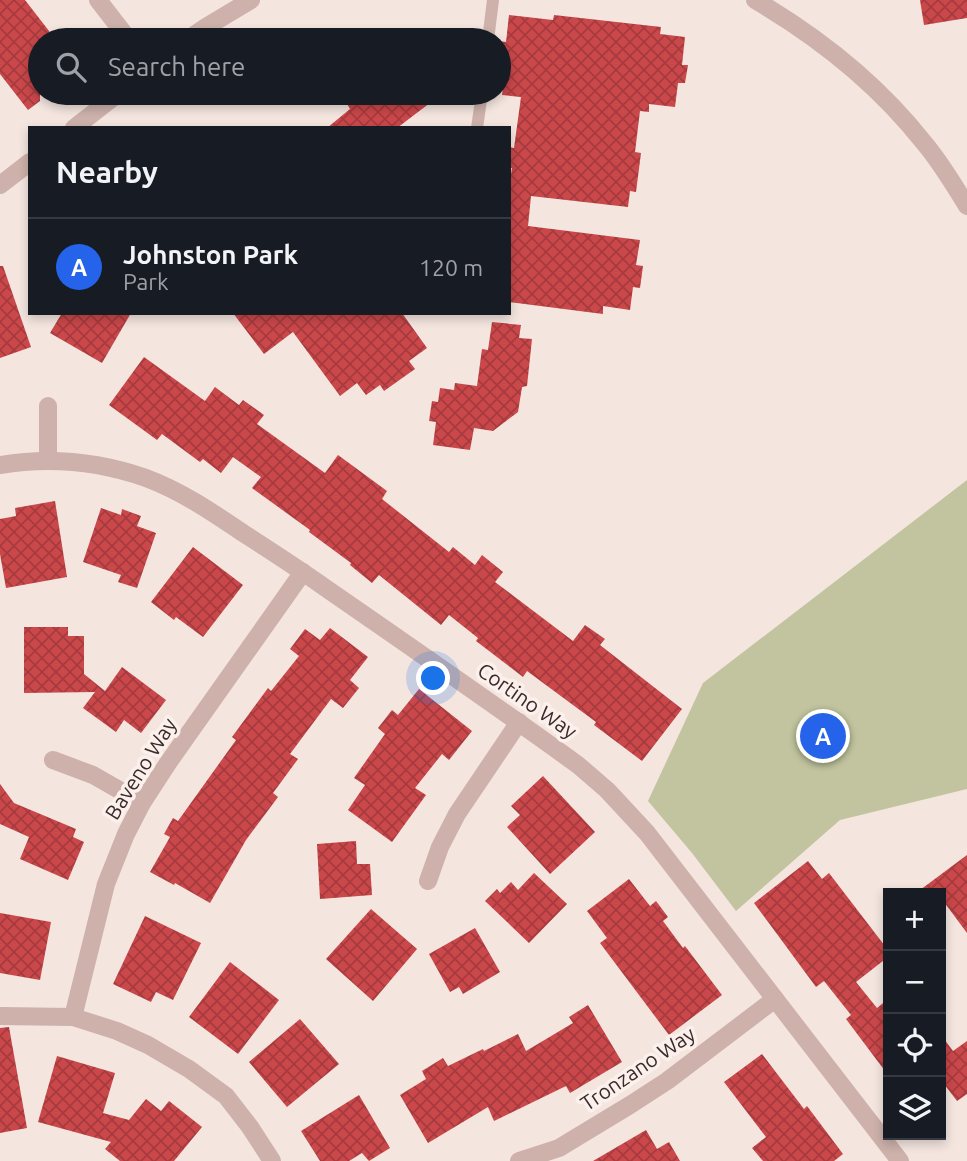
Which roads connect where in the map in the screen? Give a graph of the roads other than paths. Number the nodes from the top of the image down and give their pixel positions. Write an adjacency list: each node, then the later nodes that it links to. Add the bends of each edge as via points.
1 (98, 0): 5 (street)
2 (251, 0): 6 (street)
3 (493, 0): 7 (lane)
4 (755, 0): 14 (street, via 808,33 886,98 926,144)
5 (120, 28)
6 (205, 28)
7 (490, 28)
8 (103, 105): 10 (street)
9 (480, 105): 11 (lane)
10 (77, 126)
11 (477, 126)
12 (28, 164): 13 (street)
13 (0, 185)
14 (967, 206)
15 (48, 406): 16 (street)
16 (48, 461): 17 (street, Cortino Way); 18 (street, Cortino Way, via 119,470 174,490)
17 (0, 466)
18 (303, 572): 19 (street, Cortino Way); 21 (street, Baveno Way)
19 (519, 722): 22 (street, via 457,814); 23 (street, Cortino Way, via 578,765 639,824)
20 (53, 760): 21 (street, via 93,775)
21 (142, 803): 25 (street, Baveno Way, via 106,884)
22 (428, 881)
23 (775, 999): 26 (street, Tronzano Way); 29 (street, Cortino Way)
24 (0, 1016): 25 (street)
25 (74, 1017): 27 (street, via 148,1045 189,1069 226,1096)
26 (562, 1155): 28 (street, Tronzano Way)
27 (272, 1161)
28 (519, 1161)
29 (900, 1161)

